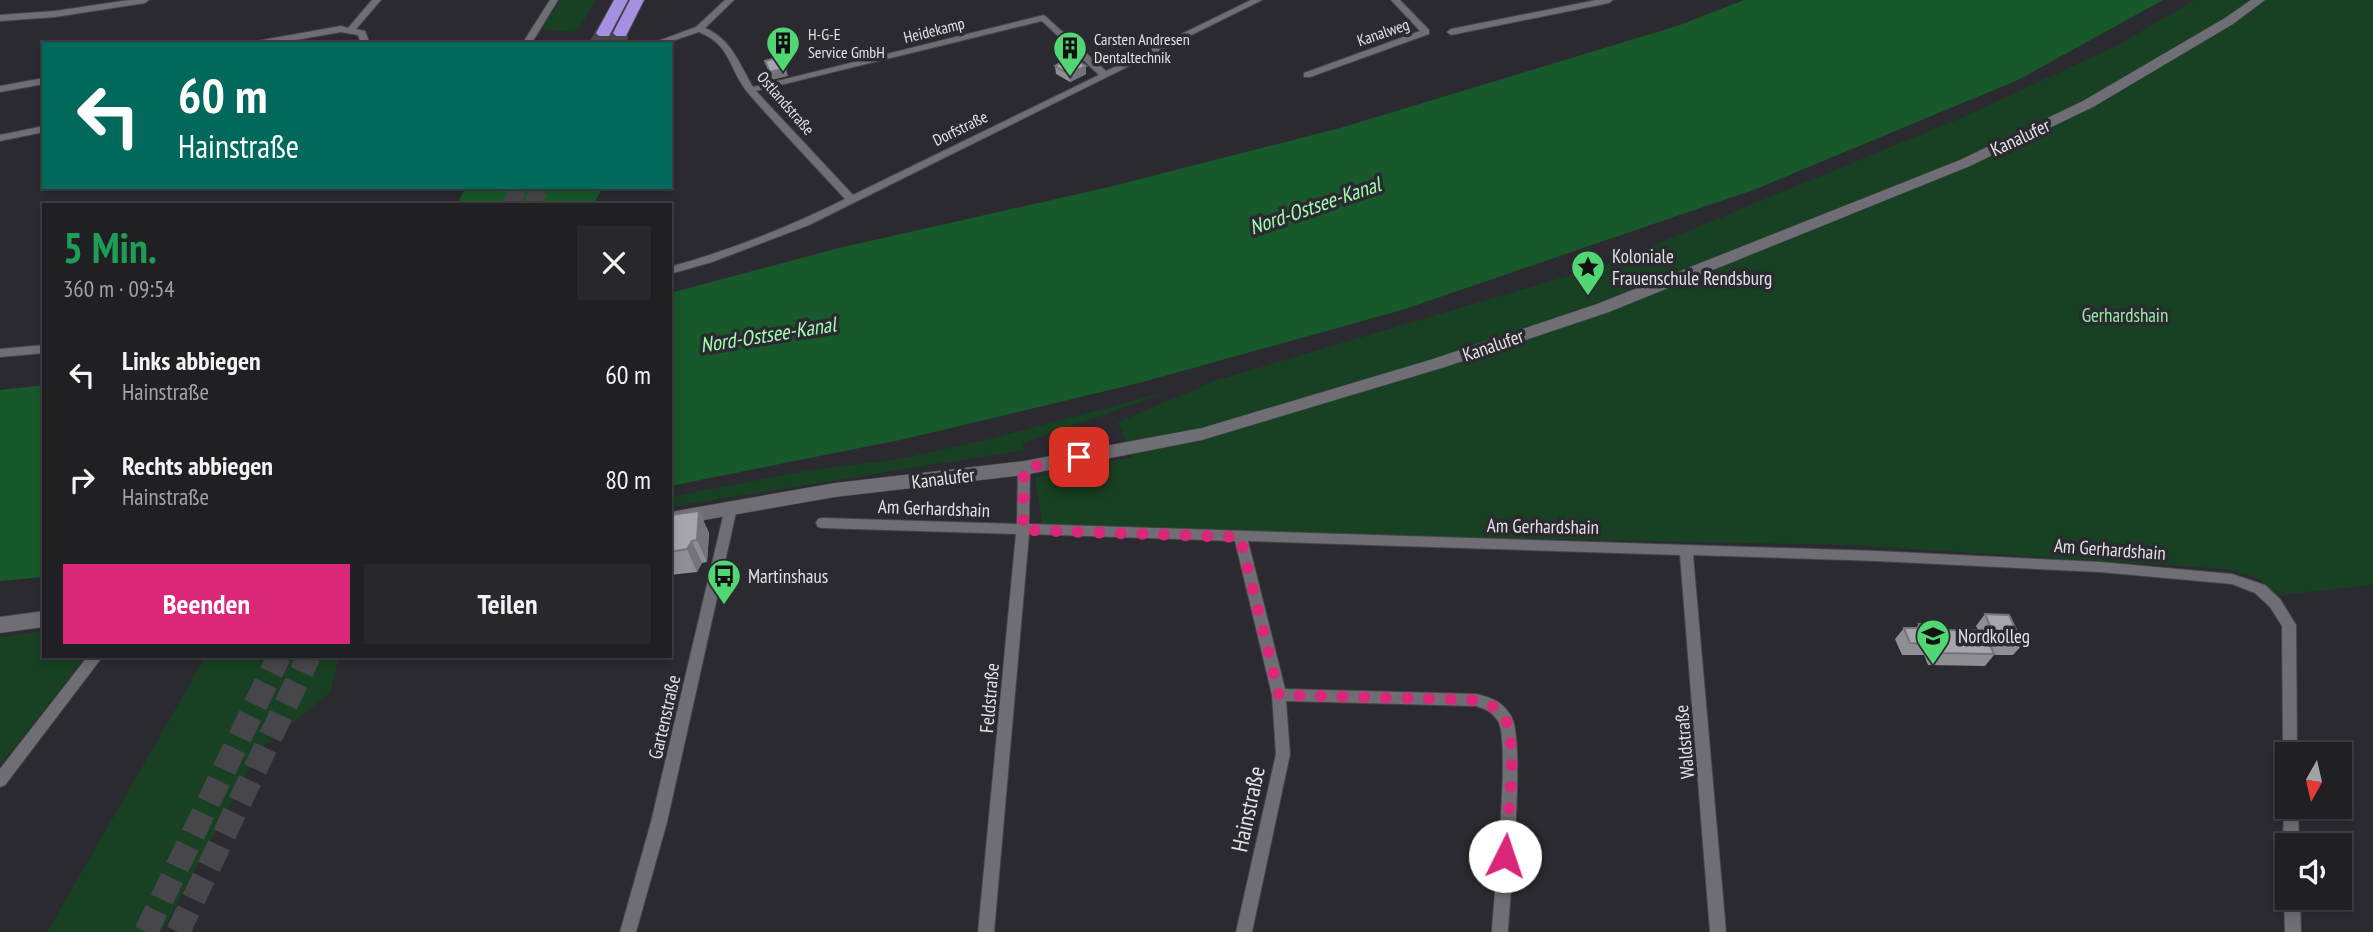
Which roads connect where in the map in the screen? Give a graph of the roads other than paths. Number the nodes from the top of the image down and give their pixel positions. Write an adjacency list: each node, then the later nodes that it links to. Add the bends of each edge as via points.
1 (145, 0): 11 (street)
2 (377, 0): 12 (street)
3 (554, 0): 19 (street)
4 (621, 0): 15 (highway)
5 (637, 0): 16 (highway)
6 (730, 0): 13 (street)
7 (1258, 0): 21 (street, Dorfstraße)
8 (1395, 0): 22 (street, Kanalweg, via 1426,32)
9 (1609, 0): 14 (street)
10 (2259, 0): 32 (street, Kanalufer, via 2088,104 2040,128 1879,199 1603,308 1202,434)
11 (0, 18)
12 (351, 29): 17 (street); 18 (street, via 362,33)
13 (699, 29): 20 (street); 25 (street, Ostlandstraße, via 716,36 728,50)
14 (1451, 32)
15 (604, 33)
16 (621, 33)
17 (270, 42)
18 (365, 42)
19 (527, 42)
20 (660, 42)
21 (1104, 74): 25 (street, Heidekamp, via 1044,18); 28 (street, Dorfstraße)
22 (1307, 75)
23 (42, 81): 24 (street)
24 (0, 89)
25 (750, 90): 28 (street, Ostlandstraße)
26 (42, 129): 27 (street)
27 (0, 138)
28 (851, 199): 29 (street, Dorfstraße, via 790,229)
29 (672, 270)
30 (42, 349): 31 (street)
31 (0, 353)
32 (1024, 468): 33 (street, Kanalufer, via 835,490); 36 (street, Feldstraße)
33 (731, 508): 34 (street, Kanalufer); 46 (street, Gartenstraße, via 659,822)
34 (672, 519)
35 (822, 523): 36 (street, Am Gerhardshain)
36 (1023, 530): 37 (street, Am Gerhardshain); 47 (street, Feldstraße)
37 (1240, 537): 38 (street, Am Gerhardshain); 42 (street, Hainstraße)
38 (1686, 549): 43 (street, Am Gerhardshain, via 2100,567 2232,579 2260,589 2289,625); 50 (street, Waldstraße)
39 (42, 619): 40 (street)
40 (0, 625)
41 (94, 658): 44 (street)
42 (1279, 695): 48 (street, Hainstraße, via 1283,754); 49 (street, via 1492,704 1506,720 1511,756)
43 (2290, 742)
44 (0, 780)
45 (2292, 910): 51 (street)
46 (628, 932)
47 (986, 932)
48 (1244, 932)
49 (1500, 932)
50 (1718, 932)
51 (2293, 932)

